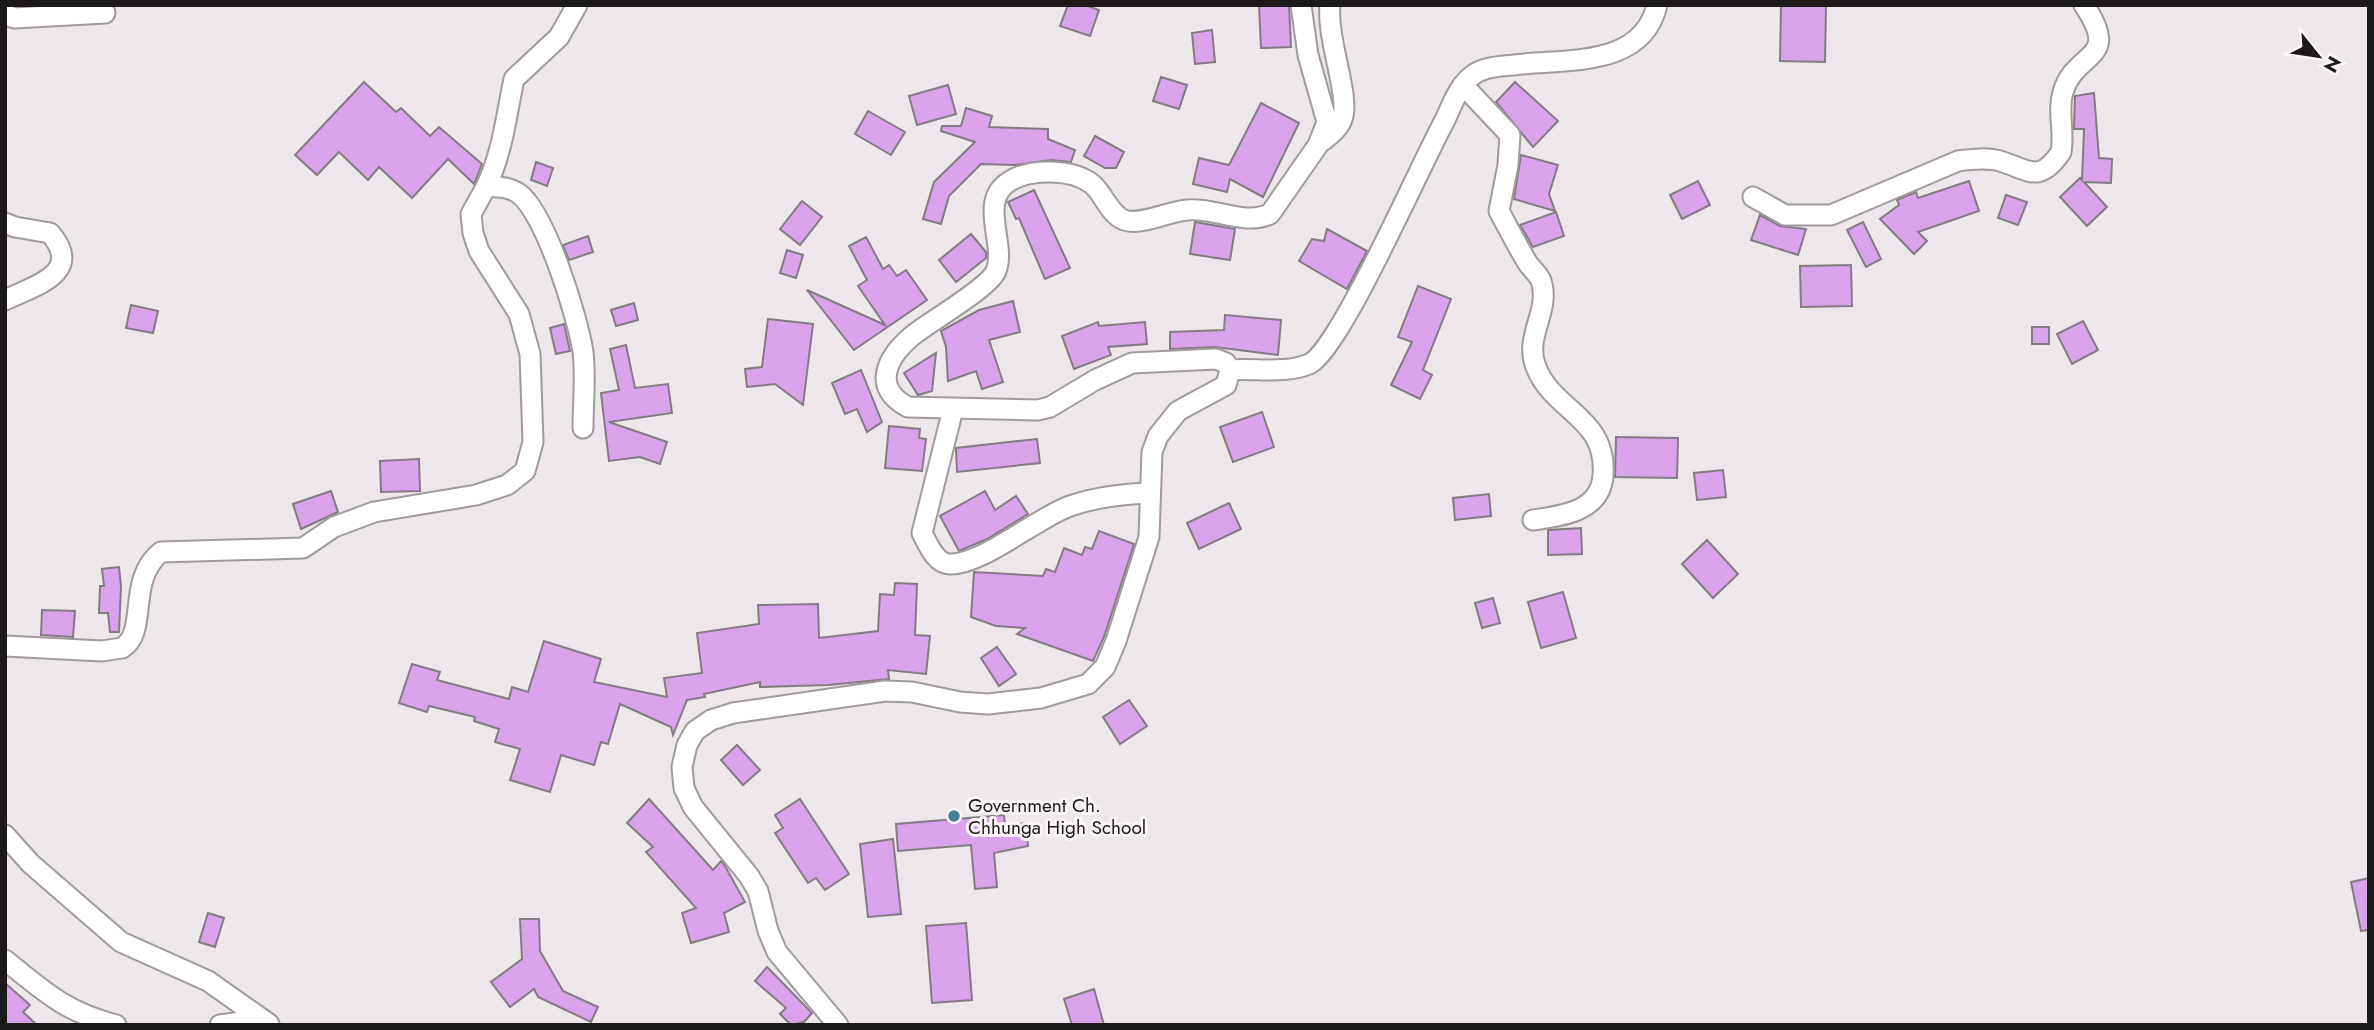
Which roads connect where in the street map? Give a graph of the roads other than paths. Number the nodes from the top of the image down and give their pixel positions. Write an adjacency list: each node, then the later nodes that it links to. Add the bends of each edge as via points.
1 (577, 5): 10 (street, via 559,37 514,79 499,159)
2 (1301, 5): 9 (street, via 1308,55 1327,122)
3 (1331, 5): 9 (street, via 1331,41 1345,107 1337,128)
4 (1657, 5): 8 (street, via 1647,33 1617,53 1494,67 1474,74)
5 (2084, 5): 11 (street, via 2096,21 2099,42 2066,86 2062,152 2043,170 2025,173 2002,161 1958,161 1831,215 1785,215)
6 (104, 13): 7 (street, via 14,18)
7 (5, 14)
8 (1463, 85): 14 (street, via 1326,350 1311,364 1288,369); 18 (street, via 1510,135 1499,211 1542,282 1542,308 1530,350 1537,370 1603,449 1603,482 1595,498 1567,515)
9 (1318, 145): 15 (street, via 1279,204 1260,219 1186,210 1124,220 1093,185 1074,176 1050,173 1009,182 995,205 996,271 912,336 887,368 889,392 896,401 921,410)
10 (486, 187): 16 (street, via 517,192 540,220 569,294 583,352); 19 (street, via 471,214 473,233 479,251 519,314 530,354 533,442 525,471 507,485 476,495 374,512 334,527 303,548 161,552 144,573 135,633 122,648)
11 (1753, 197)
12 (5, 223): 13 (street, via 50,233 62,256 45,285)
13 (5, 300)
14 (1230, 370): 15 (street, via 1216,359 1132,363 1050,407); 17 (street, via 1226,384 1178,411 1158,436)
15 (953, 409): 17 (street, via 922,533 935,556 946,564 961,563 1069,506 1117,494)
16 (583, 428)
17 (1149, 493): 25 (street, via 1149,537 1120,628 1105,667 1088,684 1041,698 988,704 885,691 733,713 695,731 682,767 684,788 693,807 758,891 777,952)
18 (1533, 520)
19 (5, 646)
20 (5, 835): 22 (street, via 31,864 121,942 208,981)
21 (5, 960): 23 (street, via 55,1001)
22 (273, 1024): 24 (street)
23 (116, 1025)
24 (220, 1025)
25 (838, 1025)

